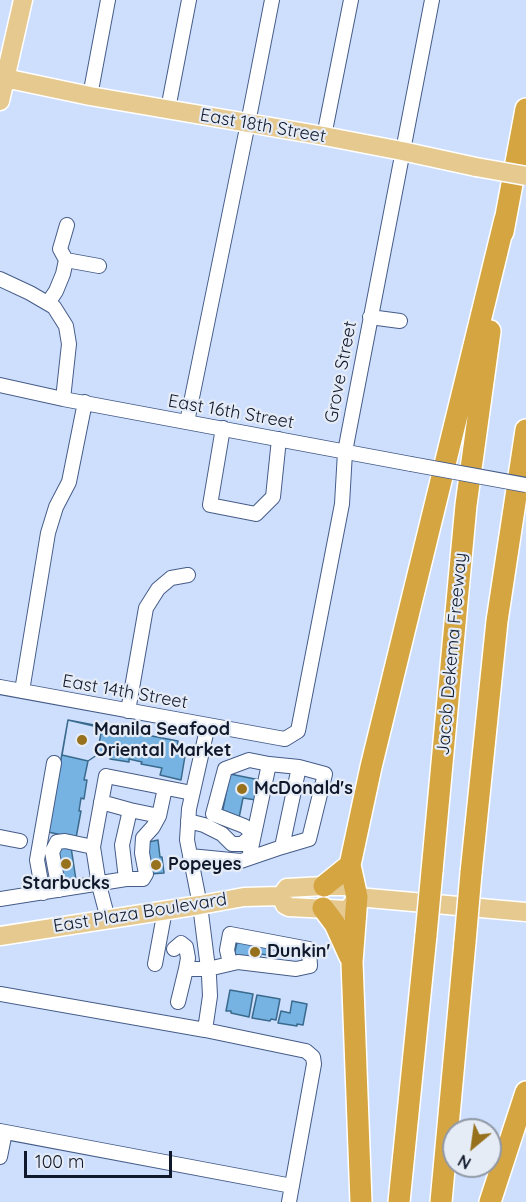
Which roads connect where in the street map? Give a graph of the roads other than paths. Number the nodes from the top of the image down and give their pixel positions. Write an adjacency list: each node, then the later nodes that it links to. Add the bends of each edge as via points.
1 (23, 0): 7 (main road)
2 (108, 0): 8 (street)
3 (189, 0): 10 (street)
4 (272, 0): 12 (street)
5 (351, 0): 13 (street)
6 (432, 0): 14 (street, Grove Street)
7 (2, 77): 8 (main road, East 18th Street); 9 (main road)
8 (90, 96): 10 (main road, East 18th Street)
9 (0, 101)
10 (168, 109): 12 (main road, East 18th Street)
11 (526, 109): 16 (highway, Jacob Dekema Freeway)
12 (249, 123): 13 (main road, East 18th Street); 27 (street)
13 (324, 136): 14 (main road, East 18th Street)
14 (402, 150): 15 (main road, East 18th Street, bridge); 22 (street, Grove Street)
15 (526, 176)
16 (504, 219): 55 (highway); 85 (highway, Jacob Dekema Freeway, bridge, via 466,504)
17 (67, 225): 18 (street, via 60,249)
18 (66, 260): 19 (street); 21 (street)
19 (99, 266)
20 (0, 279): 21 (street)
21 (48, 303): 25 (street, via 66,326 69,344)
22 (370, 317): 23 (street); 31 (street, Grove Street)
23 (400, 321)
24 (0, 385): 25 (street, East 16th Street)
25 (63, 399): 26 (street, East 16th Street)
26 (85, 402): 27 (street, East 16th Street); 35 (street, via 69,482 48,533)
27 (187, 422): 28 (street, East 16th Street)
28 (223, 428): 30 (street, East 16th Street); 30 (street, via 210,506 256,514 273,496)
29 (526, 430): 86 (highway, bridge, via 497,621)
30 (279, 439): 31 (street, East 16th Street)
31 (345, 452): 32 (street, East 16th Street, bridge); 38 (street, Grove Street, via 342,504 298,731 285,739)
32 (526, 485)
33 (188, 576): 36 (street, via 171,579 158,589 146,608)
34 (0, 687): 35 (street, East 14th Street)
35 (22, 691): 36 (street, East 14th Street)
36 (128, 711): 37 (street, East 14th Street)
37 (208, 725): 38 (street, East 14th Street); 43 (street)
38 (279, 738)
39 (54, 763): 60 (street, via 37,860)
40 (269, 765): 41 (street); 48 (street); 48 (street, via 249,760 225,769 213,814)
41 (299, 767): 52 (street); 52 (street, via 325,774 309,839)
42 (165, 788): 43 (street); 44 (street, via 106,776); 46 (street)
43 (192, 793): 47 (street)
44 (101, 802): 45 (street); 51 (street)
45 (130, 810): 46 (street); 56 (street, via 122,845)
46 (159, 816): 56 (street, via 143,838 146,874 143,879)
47 (188, 821): 48 (street, via 222,834 232,844 242,844); 53 (street)
48 (254, 834): 54 (street)
49 (0, 837): 50 (street)
50 (20, 841)
51 (93, 847): 57 (street); 59 (street, via 57,842 52,852)
52 (282, 847): 54 (street)
53 (190, 856): 54 (street, via 241,861); 64 (street)
54 (249, 858)
55 (350, 865): 58 (highway); 62 (highway)
56 (126, 879): 57 (street)
57 (99, 885): 59 (street); 68 (street)
58 (324, 885): 61 (main road, East Plaza Boulevard, via 287,888); 62 (main road, East Plaza Boulevard, via 350,886)
59 (59, 890): 60 (street)
60 (43, 893): 63 (street)
61 (281, 896): 64 (main road, East Plaza Boulevard, via 244,897); 65 (main road, East Plaza Boulevard, via 290,907)
62 (357, 897): 65 (main road, East Plaza Boulevard, via 348,910); 67 (main road, East Plaza Boulevard); 71 (highway)
63 (0, 899)
64 (200, 905): 66 (main road, East Plaza Boulevard); 75 (street)
65 (323, 908): 71 (highway, via 335,924)
66 (165, 910): 68 (main road, East Plaza Boulevard); 73 (street)
67 (526, 912)
68 (108, 919): 69 (main road, East Plaza Boulevard)
69 (0, 936)
70 (174, 949): 74 (street, via 181,943 186,947)
71 (352, 962): 84 (highway)
72 (230, 963): 72 (street, via 230,934 309,949 310,966 296,969); 75 (street)
73 (155, 964)
74 (186, 969): 75 (street); 77 (street)
75 (208, 969): 78 (street, via 210,996)
76 (0, 994): 78 (street)
77 (178, 1002)
78 (205, 1030): 82 (street, via 297,1048 313,1057)
79 (526, 1092): 87 (highway)
80 (2, 1131): 81 (street); 82 (street)
81 (0, 1157)
82 (292, 1186): 83 (street)
83 (289, 1202)
84 (361, 1202)
85 (399, 1202)
86 (441, 1202)
87 (490, 1202)

